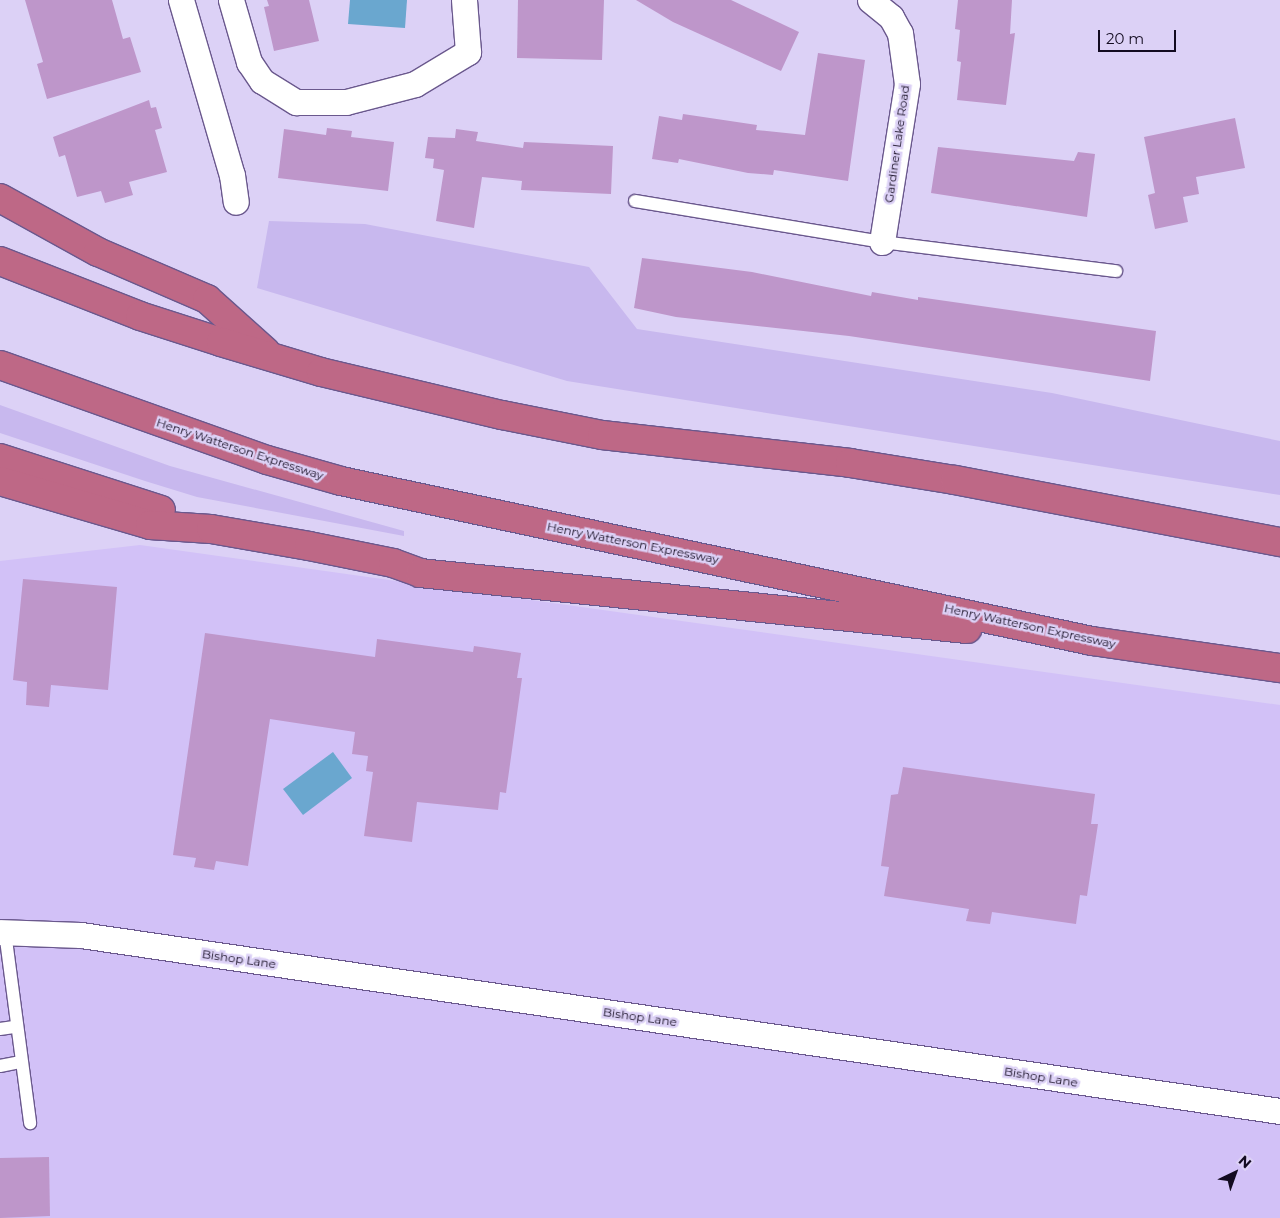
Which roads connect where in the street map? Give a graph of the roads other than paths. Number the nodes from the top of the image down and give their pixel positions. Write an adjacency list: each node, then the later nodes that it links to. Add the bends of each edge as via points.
1 (181, 0): 7 (street, via 232,175)
2 (231, 0): 3 (street, via 249,62 262,81 296,102 346,102 415,84 468,52)
3 (464, 0)
4 (870, 0): 8 (street, Gardiner Lake Road, via 891,17 900,33 907,84)
5 (0, 198): 11 (highway, via 98,252 207,299)
6 (635, 201): 8 (lane)
7 (236, 202)
8 (882, 242): 10 (lane)
9 (0, 261): 11 (highway, via 140,316)
10 (1116, 271)
11 (272, 358): 16 (highway, via 502,415 602,435 869,466)
12 (0, 366): 17 (highway, Henry Watterson Expressway, via 267,460 341,482 792,574)
13 (0, 458): 15 (highway)
14 (0, 481): 15 (highway, via 150,526)
15 (211, 529): 17 (highway, via 384,561 420,573)
16 (1280, 542)
17 (1092, 642): 18 (highway, Henry Watterson Expressway)
18 (1280, 668)
19 (2, 932): 20 (lane); 25 (street, Bishop Lane, via 81,934)
20 (5, 987): 21 (lane)
21 (14, 1027): 22 (lane); 23 (lane)
22 (0, 1030)
23 (20, 1062): 24 (lane); 26 (lane)
24 (0, 1066)
25 (1280, 1111)
26 (30, 1123)

